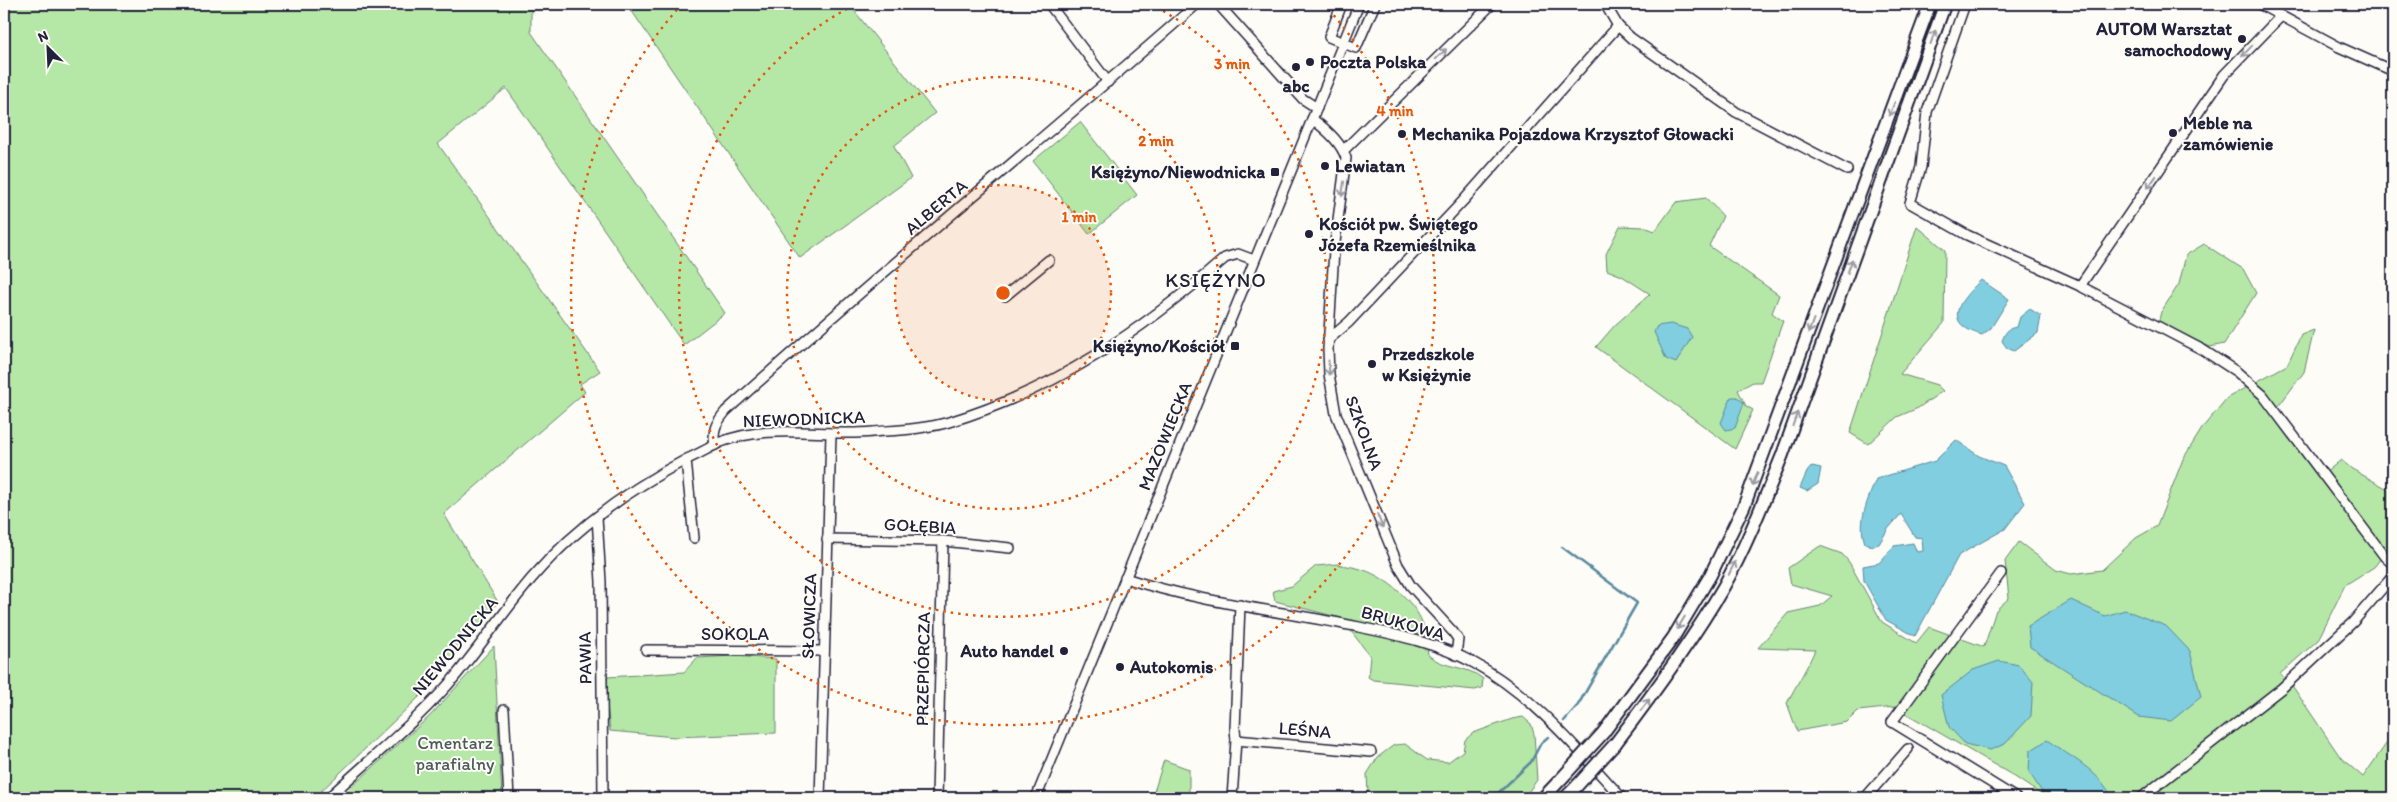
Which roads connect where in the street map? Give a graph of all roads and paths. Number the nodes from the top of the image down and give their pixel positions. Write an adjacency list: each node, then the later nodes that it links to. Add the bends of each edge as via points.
1 (1049, 4): 17 (street)
2 (1197, 4): 17 (street, ALBERTA)
3 (1218, 4): 18 (street, via 1303,99)
4 (1342, 4): 15 (street, via 1329,37)
5 (1360, 4): 15 (street, MAZOWIECKA)
6 (1375, 4): 15 (street, via 1356,48)
7 (1492, 4): 20 (street, one-way to 7)
8 (1605, 4): 14 (street)
9 (1930, 4): 54 (main road, one-way to 54, bridge, via 1744,506 1710,576 1673,638 1603,733)
10 (1945, 4): 55 (main road, one-way to 10, bridge, via 1615,744 1694,634 1724,585 1758,515)
11 (1964, 4): 24 (street, via 1927,112 1921,167 1910,203 1967,235)
12 (2259, 4): 13 (street)
13 (2281, 16): 16 (street); 24 (street, one-way to 24, via 2224,75)
14 (1618, 26): 21 (street, via 1736,112); 26 (street, via 1463,200 1350,322)
15 (1343, 44): 18 (street, MAZOWIECKA)
16 (2393, 71)
17 (1108, 82): 28 (street, ALBERTA, via 834,313 726,411 716,423)
18 (1317, 108): 19 (street, MAZOWIECKA)
19 (1312, 120): 20 (street, via 1324,127); 23 (street, MAZOWIECKA)
20 (1344, 150): 26 (street, SZKOLNA, one-way to 26, via 1346,167 1334,250)
21 (1847, 170)
22 (1049, 260): 25 (street)
23 (1254, 260): 27 (street, NIEWODNICKA, via 1238,254 1224,258 1137,328 1049,384 948,422 870,433); 38 (street, MAZOWIECKA)
24 (2080, 286): 35 (street, via 2203,350 2237,372 2256,389)
25 (1005, 296)
26 (1328, 340): 42 (street, SZKOLNA, one-way to 42, via 1329,374 1336,414 1398,565 1411,586 1458,639)
27 (832, 434): 28 (street, NIEWODNICKA, via 760,433); 32 (street, SŁOWICZA)
28 (715, 445): 29 (street, NIEWODNICKA)
29 (686, 460): 30 (street, NIEWODNICKA, via 620,497); 31 (street)
30 (597, 516): 47 (street, NIEWODNICKA, via 546,562 429,705); 49 (street, PAWIA)
31 (694, 538)
32 (827, 539): 33 (street, GOŁĘBIA); 41 (street, SŁOWICZA)
33 (943, 541): 34 (street, GOŁĘBIA); 51 (street, PRZEPIÓRCZA)
34 (1010, 548)
35 (2393, 564)
36 (2001, 573): 58 (street, via 1892,722)
37 (2393, 576): 59 (street, via 2353,622 2282,688)
38 (1126, 578): 39 (street, BRUKOWA); 52 (street, MAZOWIECKA)
39 (1240, 604): 42 (street, BRUKOWA, via 1403,636); 44 (street)
40 (646, 650): 41 (street, SOKOLA)
41 (824, 652): 50 (street, SŁOWICZA)
42 (1456, 655): 56 (street, BRUKOWA, via 1521,694)
43 (504, 710): 48 (street)
44 (1236, 740): 46 (street, LEŚNA); 53 (street)
45 (1908, 750): 57 (street)
46 (1371, 752)
47 (328, 798)
48 (509, 798)
49 (604, 798)
50 (820, 798)
51 (937, 798)
52 (1036, 798)
53 (1232, 798)
54 (1543, 798)
55 (1565, 798)
56 (1622, 798)
57 (1865, 798)
58 (2016, 798)
59 (2141, 798)

